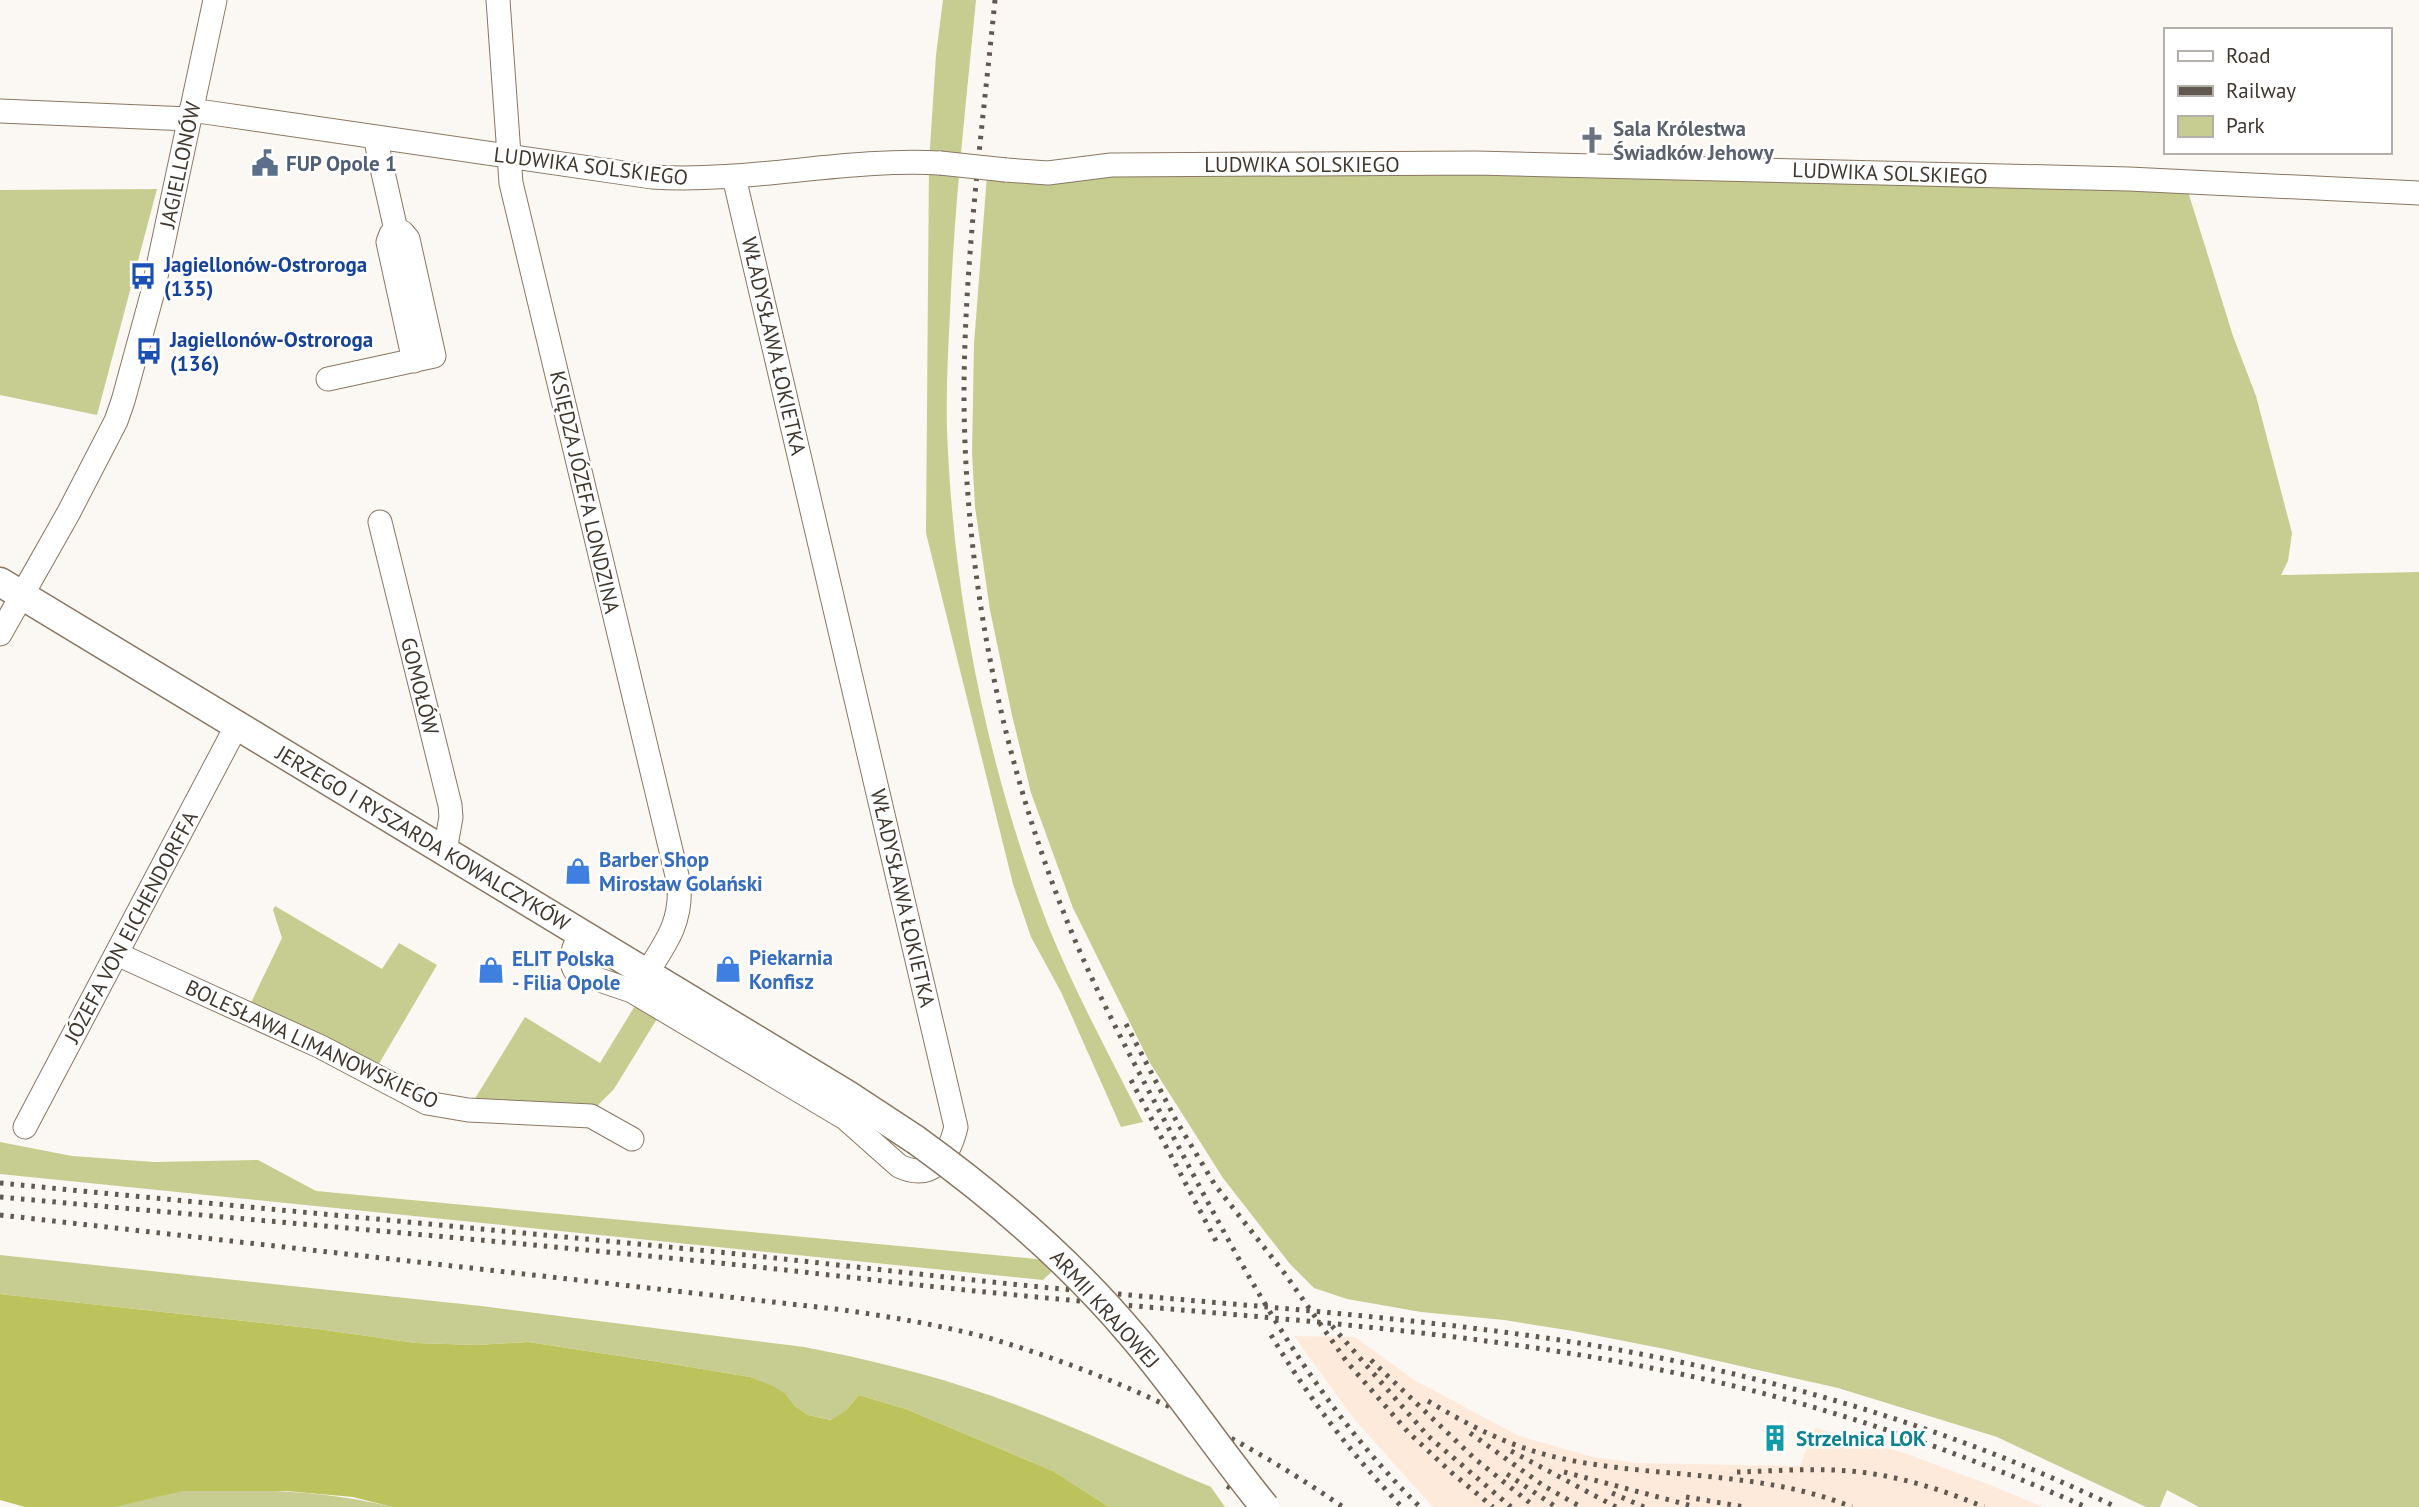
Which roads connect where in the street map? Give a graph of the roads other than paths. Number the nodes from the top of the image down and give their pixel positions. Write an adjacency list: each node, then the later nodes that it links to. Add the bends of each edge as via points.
1 (215, 0): 4 (street, JAGIELLONÓW)
2 (498, 0): 6 (street, KSIĘDZA JÓZEFA LONDZINA)
3 (0, 111): 4 (street, LUDWIKA SOLSKIEGO)
4 (190, 114): 5 (street, LUDWIKA SOLSKIEGO); 11 (street, JAGIELLONÓW, via 150,305 116,421 67,516)
5 (375, 137): 6 (street, LUDWIKA SOLSKIEGO); 9 (street, via 396,230 408,239 424,359)
6 (510, 157): 7 (street, LUDWIKA SOLSKIEGO, via 652,177); 17 (street, KSIĘDZA JÓZEFA LONDZINA, via 511,183 679,884 673,929)
7 (734, 177): 8 (street, LUDWIKA SOLSKIEGO, bridge, via 940,163 1048,173 1111,165 1476,163 2129,179); 15 (street, WŁADYSŁAWA ŁOKIETKA, via 957,1127 949,1151 921,1171 899,1166 845,1118 800,1091 632,991 579,975 572,959)
8 (2419, 193)
9 (328, 379)
10 (380, 522): 14 (street, GOMOŁÓW, via 450,804)
11 (10, 589): 12 (street, JAGIELLONÓW); 13 (main road, JERZEGO I RYSZARDA KOWALCZYKÓW)
12 (0, 634)
13 (237, 725): 14 (main road, JERZEGO I RYSZARDA KOWALCZYKÓW); 16 (street, JÓZEFA VON EICHENDORFFA)
14 (445, 851): 15 (main road, JERZEGO I RYSZARDA KOWALCZYKÓW)
15 (580, 933): 17 (main road, JERZEGO I RYSZARDA KOWALCZYKÓW)
16 (117, 954): 18 (street, JÓZEFA VON EICHENDORFFA); 19 (street, BOLESŁAWA LIMANOWSKIEGO, via 321,1047 427,1103 468,1110 591,1116)
17 (646, 974): 20 (main road, JERZEGO I RYSZARDA KOWALCZYKÓW)
18 (25, 1128)
19 (632, 1139)
20 (916, 1140): 21 (main road, ARMII KRAJOWEJ, bridge, via 993,1198 1087,1285 1152,1358)
21 (1265, 1507)

